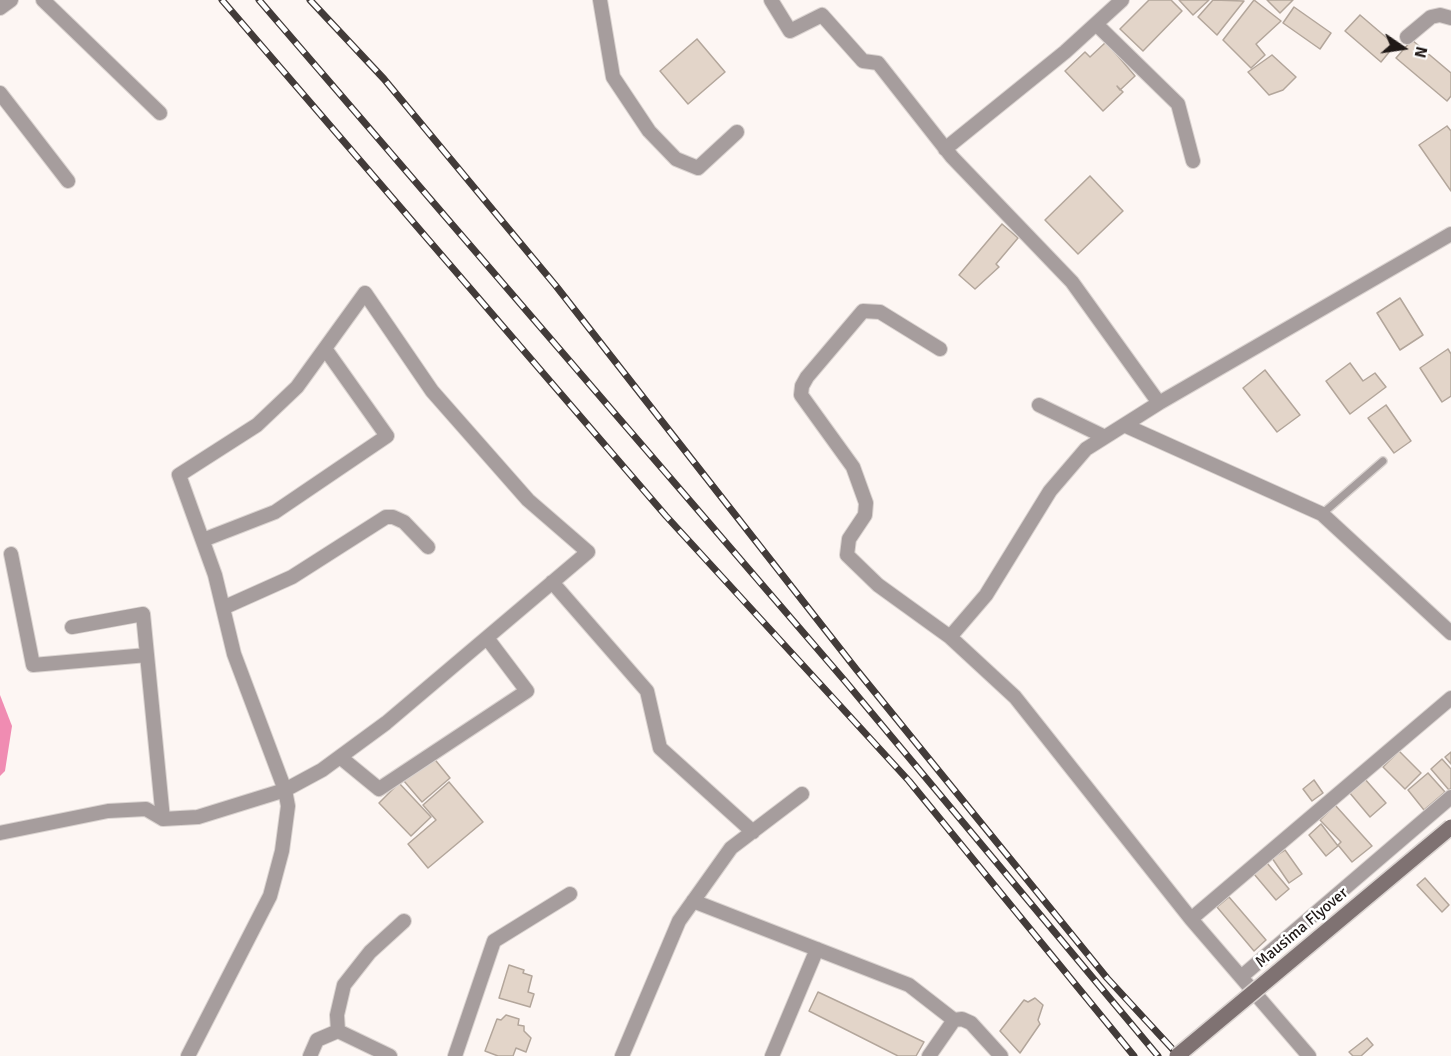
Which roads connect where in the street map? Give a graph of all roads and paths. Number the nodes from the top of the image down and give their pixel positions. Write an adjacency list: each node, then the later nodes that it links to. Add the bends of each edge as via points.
1 (11, 0): 6 (street)
2 (43, 0): 11 (street)
3 (600, 0): 12 (street, via 613,77 649,131 676,159 698,168)
4 (771, 0): 13 (street, via 790,31 822,15 863,61 878,63)
5 (1122, 0): 8 (street)
6 (0, 8)
7 (1451, 18): 9 (street, via 1431,17)
8 (1096, 24): 13 (street); 14 (street, via 1178,104)
9 (1407, 37)
10 (0, 93): 15 (street)
11 (160, 113)
12 (737, 132)
13 (945, 148): 19 (street, via 1072,282)
14 (1193, 161)
15 (68, 181)
16 (1451, 234): 19 (street)
17 (940, 349): 32 (street, via 880,312 863,311 807,377 801,395 853,467 866,503 865,515 849,538 847,555 878,585)
18 (326, 350): 25 (street, via 297,387 257,425 180,475); 25 (street, via 387,436 275,512); 28 (street, via 365,293 432,391 528,500 588,552)
19 (1159, 403): 21 (street)
20 (1039, 405): 22 (street)
21 (1124, 425): 22 (street); 24 (street)
22 (1105, 437): 32 (street, via 1086,449 1050,491 986,595)
23 (1383, 461): 24 (lane)
24 (1322, 514): 31 (street)
25 (203, 540): 29 (street)
26 (428, 547): 29 (street, via 404,522 386,517 292,577)
27 (11, 554): 34 (street, via 33,665)
28 (552, 582): 33 (street); 42 (street, via 647,691 660,748)
29 (225, 607): 37 (street, via 234,654)
30 (72, 627): 34 (street, via 143,614)
31 (1450, 629)
32 (950, 637): 46 (street, via 1015,697)
33 (487, 638): 36 (street); 36 (street, via 527,691 379,789)
34 (147, 655): 40 (street)
35 (1451, 698): 46 (street)
36 (340, 757): 37 (street)
37 (285, 790): 40 (street, via 198,817); 52 (street, via 288,806 284,840 270,896)
38 (802, 794): 42 (street)
39 (1451, 796): 49 (street)
40 (164, 819): 43 (street, via 146,809 108,811)
41 (1451, 827): 60 (main road, Mausima Flyover, bridge)
42 (753, 832): 45 (street, via 731,848)
43 (0, 833)
44 (570, 894): 55 (street, via 494,941)
45 (693, 901): 48 (street); 56 (street, via 679,921)
46 (1191, 919): 49 (street)
47 (404, 921): 51 (street, via 370,952 344,985 337,1014)
48 (817, 949): 50 (street, via 909,985); 57 (street)
49 (1241, 977): 61 (street)
50 (954, 1020): 58 (street); 59 (street, via 971,1023)
51 (338, 1031): 53 (street, via 317,1040); 54 (street)
52 (188, 1056)
53 (310, 1056)
54 (390, 1056)
55 (455, 1056)
56 (621, 1056)
57 (772, 1056)
58 (929, 1056)
59 (1001, 1056)
60 (1177, 1056)
61 (1309, 1056)

